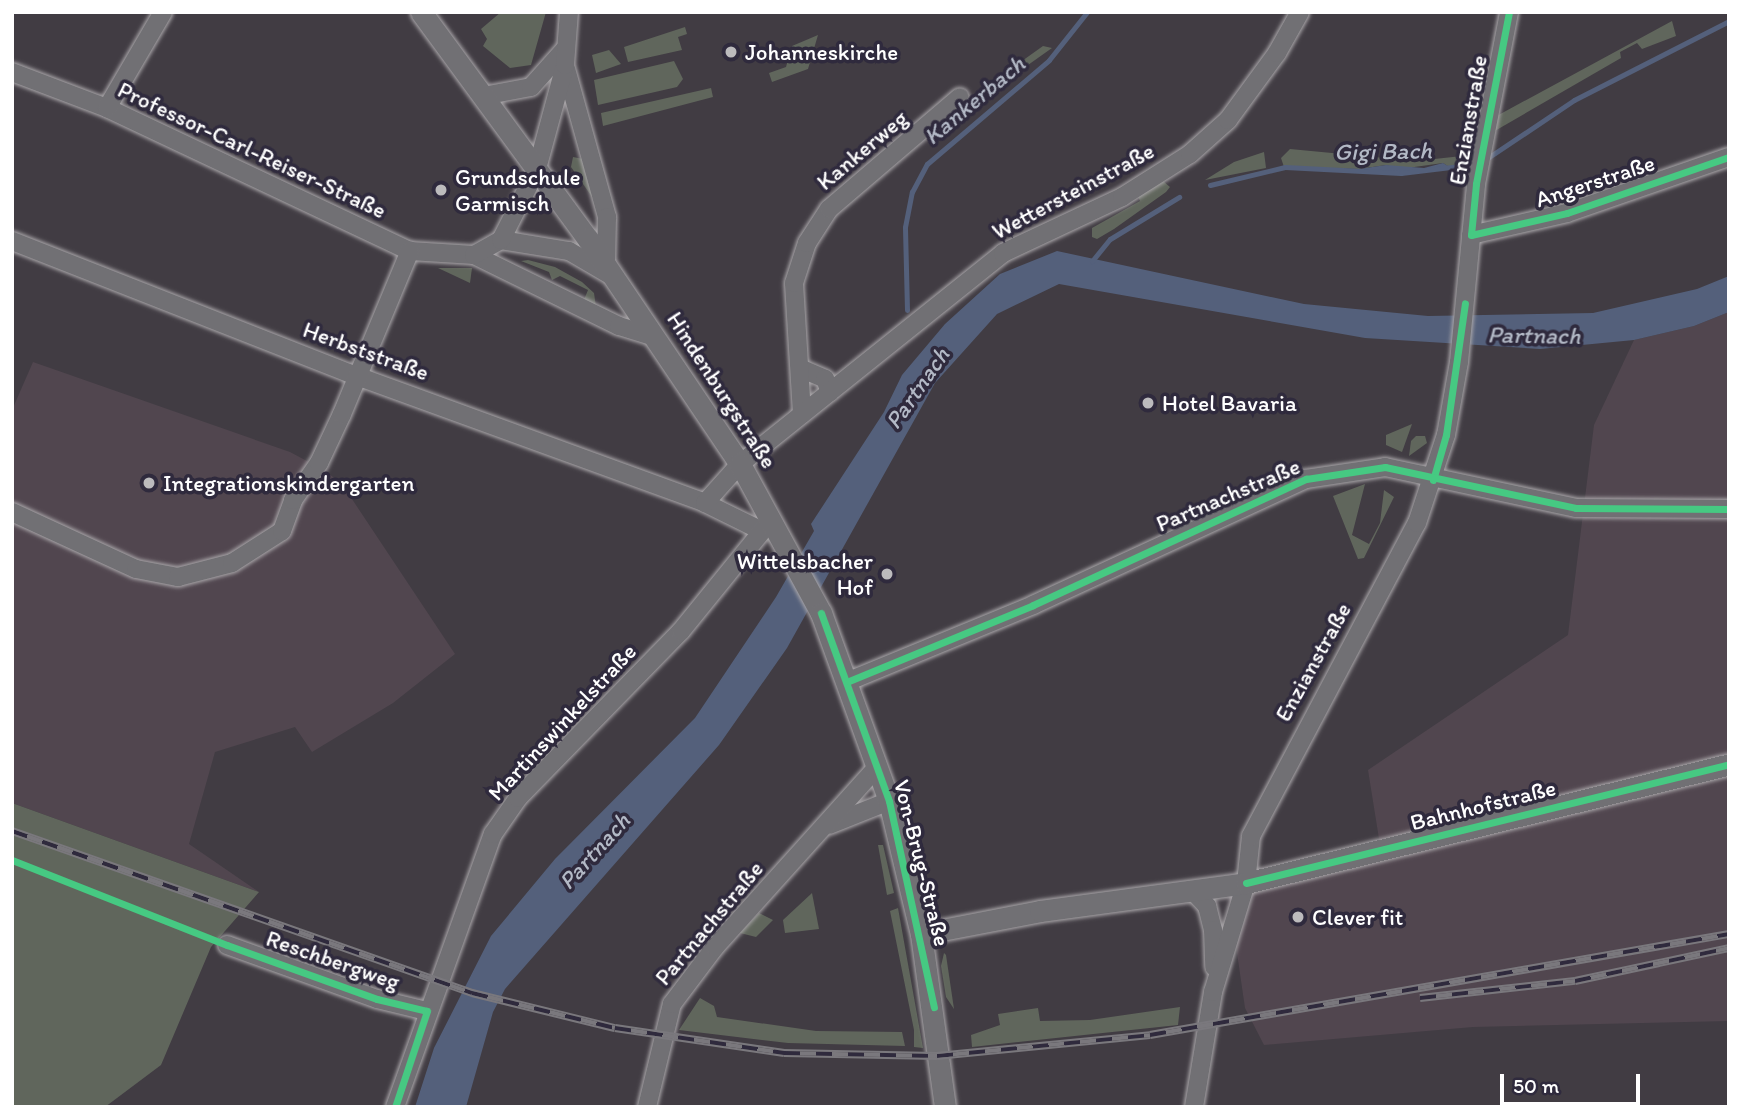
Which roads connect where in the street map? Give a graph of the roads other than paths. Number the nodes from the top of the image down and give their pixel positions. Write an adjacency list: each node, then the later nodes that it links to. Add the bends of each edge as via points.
1 (163, 12): 11 (street)
2 (421, 12): 9 (street, Hindenburgstraße)
3 (569, 12): 6 (street)
4 (1300, 12): 23 (street, Wettersteinstraße, via 1277,53 1228,120 1190,154 1122,197 1003,253)
5 (1508, 12): 14 (street, Enzianstraße)
6 (567, 46): 7 (street); 9 (street, via 531,87)
7 (565, 65): 13 (street); 19 (street, via 607,217)
8 (12, 72): 11 (street, Professor-Carl-Reiser-Straße)
9 (483, 96): 13 (street, Hindenburgstraße)
10 (960, 97): 21 (street, Kankerweg, via 817,224 794,283 794,326)
11 (107, 108): 17 (street, Professor-Carl-Reiser-Straße)
12 (1729, 157): 14 (street, Angerstraße, via 1567,213)
13 (537, 169): 15 (street); 19 (street, Hindenburgstraße)
14 (1471, 235): 26 (street, Enzianstraße, via 1459,362)
15 (501, 240): 18 (street); 19 (street, via 569,251)
16 (12, 241): 22 (street, Herbststraße)
17 (410, 251): 18 (street, Professor-Carl-Reiser-Straße); 22 (street)
18 (474, 255): 20 (street, Professor-Carl-Reiser-Straße, via 619,326)
19 (610, 272): 20 (street, Hindenburgstraße)
20 (655, 337): 25 (street, Hindenburgstraße)
21 (802, 369): 23 (street, via 825,379); 24 (street, Kankerweg)
22 (357, 376): 27 (street, Herbststraße); 29 (street, via 319,463 293,499 282,531 232,563 178,577 136,569)
23 (830, 392): 24 (street, Wettersteinstraße)
24 (802, 414): 25 (street, Wettersteinstraße)
25 (740, 464): 27 (street); 30 (street, Hindenburgstraße)
26 (1433, 480): 28 (street, Partnachstraße, via 1576,508); 32 (street, Partnachstraße, via 1385,467 1306,479 1033,605); 37 (street, Enzianstraße, via 1417,523 1262,809 1246,852)
27 (705, 503): 30 (street, Herbststraße)
28 (1729, 509)
29 (12, 512)
30 (767, 525): 31 (street, Hindenburgstraße); 42 (street, Martinswinkelstraße, via 681,631 518,798 493,834)
31 (786, 547): 32 (street, Von-Brug-Straße, via 821,613)
32 (849, 681): 34 (street, Von-Brug-Straße)
33 (1729, 764): 37 (street, Bahnhofstraße)
34 (877, 767): 35 (street, Von-Brug-Straße); 36 (street, Partnachstraße)
35 (889, 801): 36 (street, Partnachstraße); 39 (street, Von-Brug-Straße)
36 (826, 827): 44 (street, Partnachstraße, via 715,947 672,1004)
37 (1245, 883): 38 (street, Bahnhofstraße); 41 (street, Enzianstraße)
38 (1193, 891): 39 (street, Bahnhofstraße, via 1040,911); 41 (street, via 1207,906 1213,930)
39 (921, 934): 45 (street, Von-Brug-Straße)
40 (228, 945): 42 (street, Reschbergweg, via 377,999)
41 (1214, 988): 46 (street)
42 (427, 1011): 43 (street, Martinswinkelstraße)
43 (395, 1107)
44 (647, 1107)
45 (945, 1107)
46 (1194, 1107)

